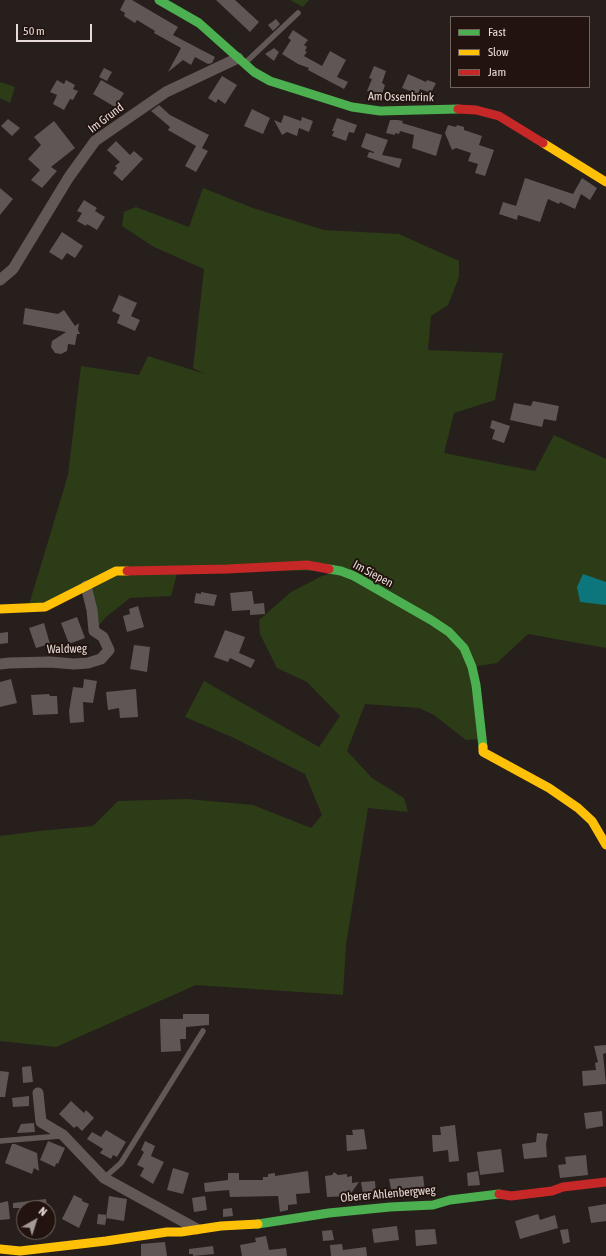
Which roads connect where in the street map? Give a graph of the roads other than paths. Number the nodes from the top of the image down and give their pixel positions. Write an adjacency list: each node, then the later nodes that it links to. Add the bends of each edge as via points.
1 (159, 0): 3 (street, Am Ossenbrink, via 200,23)
2 (298, 13): 3 (lane)
3 (241, 61): 4 (street, Am Ossenbrink, via 270,81 352,107 380,111 476,110 499,116); 5 (street, Im Grund, via 166,92 95,141 68,177 13,269)
4 (606, 182)
5 (0, 280)
6 (86, 586): 7 (street, Im Siepen, via 45,607); 8 (street, Waldweg, via 94,632 103,637 109,650 101,659 74,664); 9 (street, Im Siepen, via 116,572 307,565 354,576 432,620 449,632 464,648 476,685 483,752 549,788 578,808 592,821)
7 (0, 609)
8 (0, 664)
9 (606, 845)
10 (203, 1031): 14 (lane, via 121,1163)
11 (38, 1093): 12 (street, via 41,1122)
12 (63, 1136): 13 (lane); 14 (street)
13 (0, 1141)
14 (104, 1178): 16 (street)
15 (606, 1182): 16 (street, Oberer Ahlenbergweg, via 511,1196 498,1194 450,1200 433,1205 329,1213)
16 (197, 1230): 17 (street, Oberer Ahlenbergweg, via 20,1251)
17 (0, 1249)

